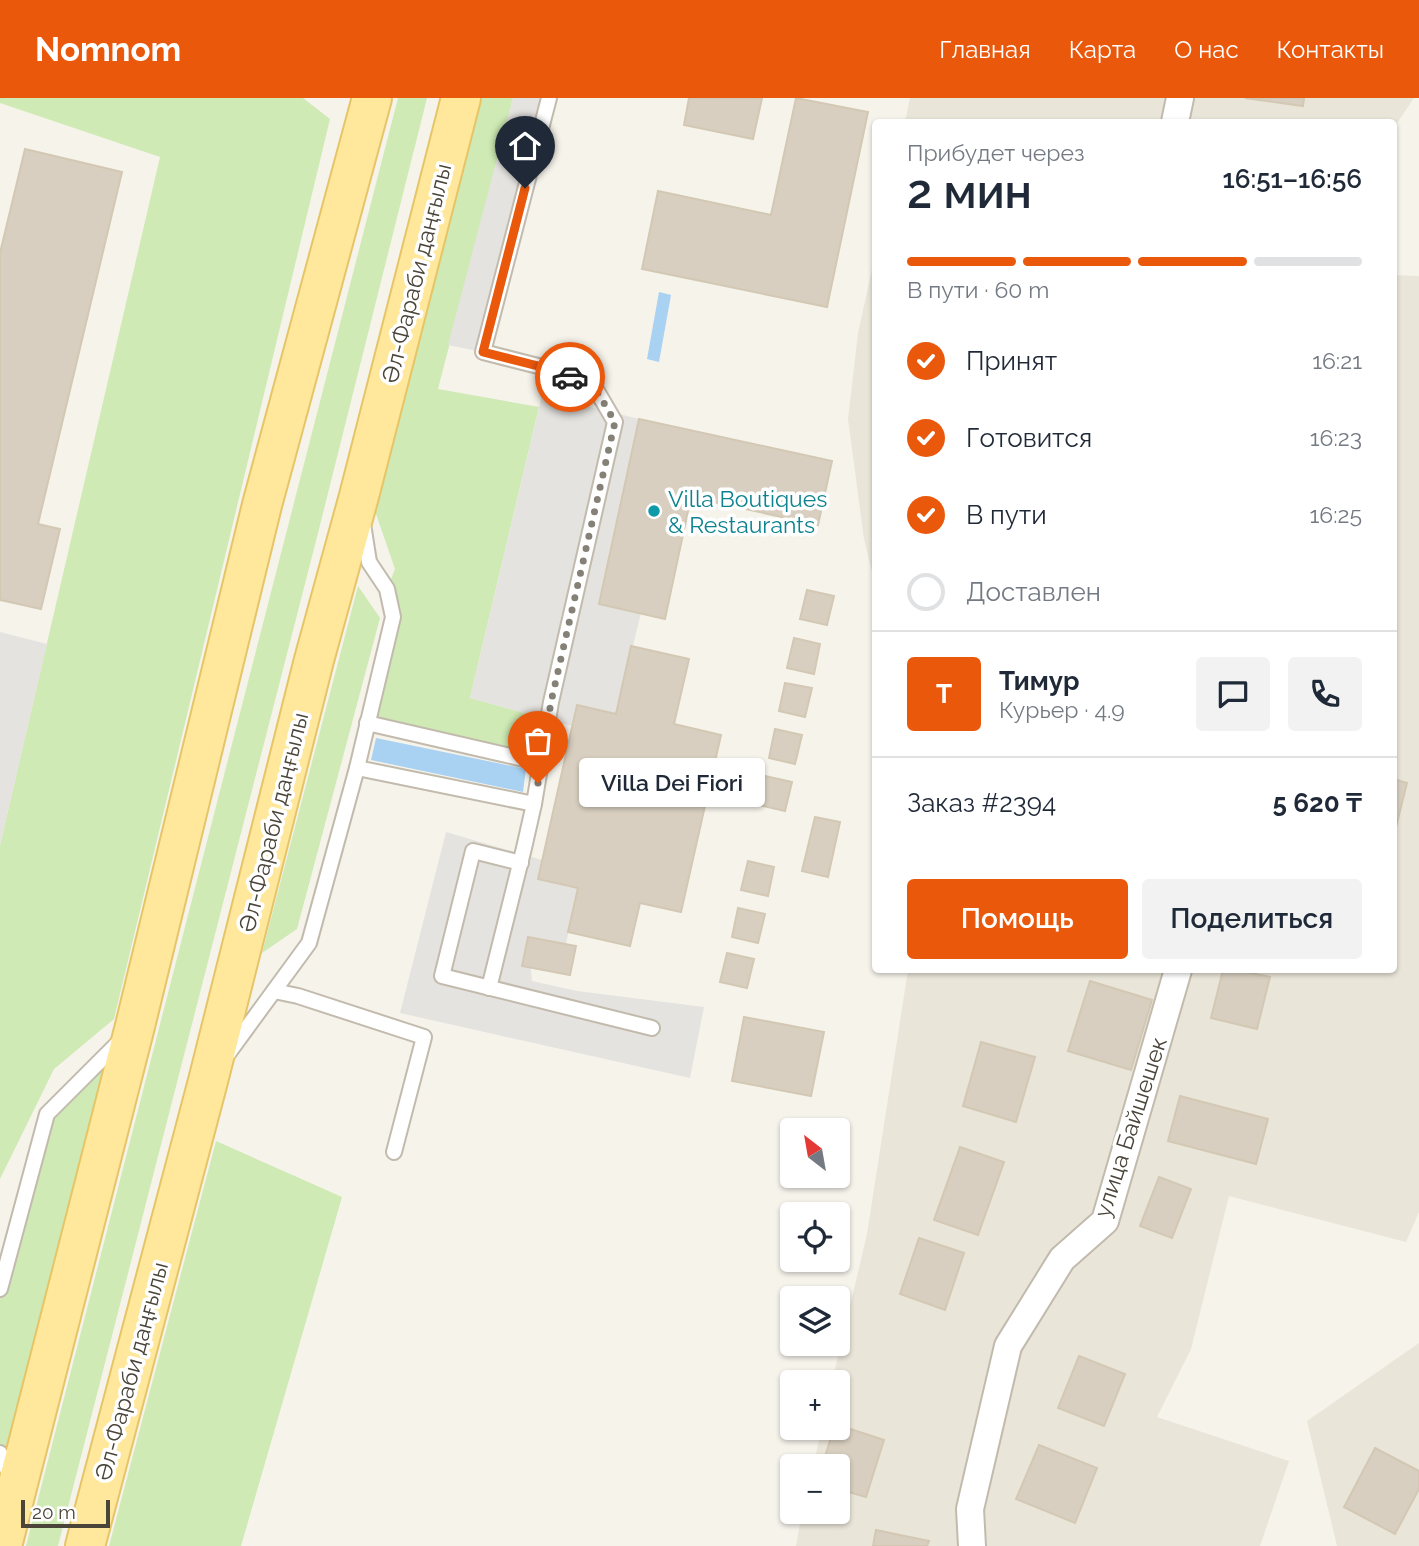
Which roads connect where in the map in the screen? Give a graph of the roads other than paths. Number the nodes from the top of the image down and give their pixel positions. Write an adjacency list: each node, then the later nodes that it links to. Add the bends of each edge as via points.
1 (372, 98): 15 (main road, via 262,505)
2 (461, 98): 6 (main road, Әл-Фараби даңғылы)
3 (549, 98): 8 (lane, via 483,352 594,386 615,422)
4 (1180, 98): 5 (street)
5 (1176, 119)
6 (359, 496): 7 (lane, via 369,562 387,589 393,617); 17 (main road, Әл-Фараби даңғылы)
7 (367, 723): 8 (lane); 9 (lane)
8 (541, 763): 10 (lane)
9 (358, 768): 10 (lane); 14 (lane, via 309,943)
10 (534, 804): 11 (lane)
11 (521, 863): 13 (lane); 13 (lane, via 473,851 442,976)
12 (1177, 973): 25 (street, улица Байшешек, via 1105,1221 1062,1259 1008,1346 970,1509)
13 (489, 988): 16 (lane)
14 (274, 991): 17 (lane); 18 (lane, via 424,1037)
15 (135, 1026): 19 (lane, via 47,1114); 22 (main road)
16 (652, 1028)
17 (208, 1081): 24 (main road, Әл-Фараби даңғылы)
18 (394, 1152)
19 (6, 1240): 20 (lane)
20 (0, 1285)
21 (0, 1453): 22 (lane)
22 (16, 1492): 23 (main road)
23 (2, 1546)
24 (85, 1546)
25 (972, 1546)

